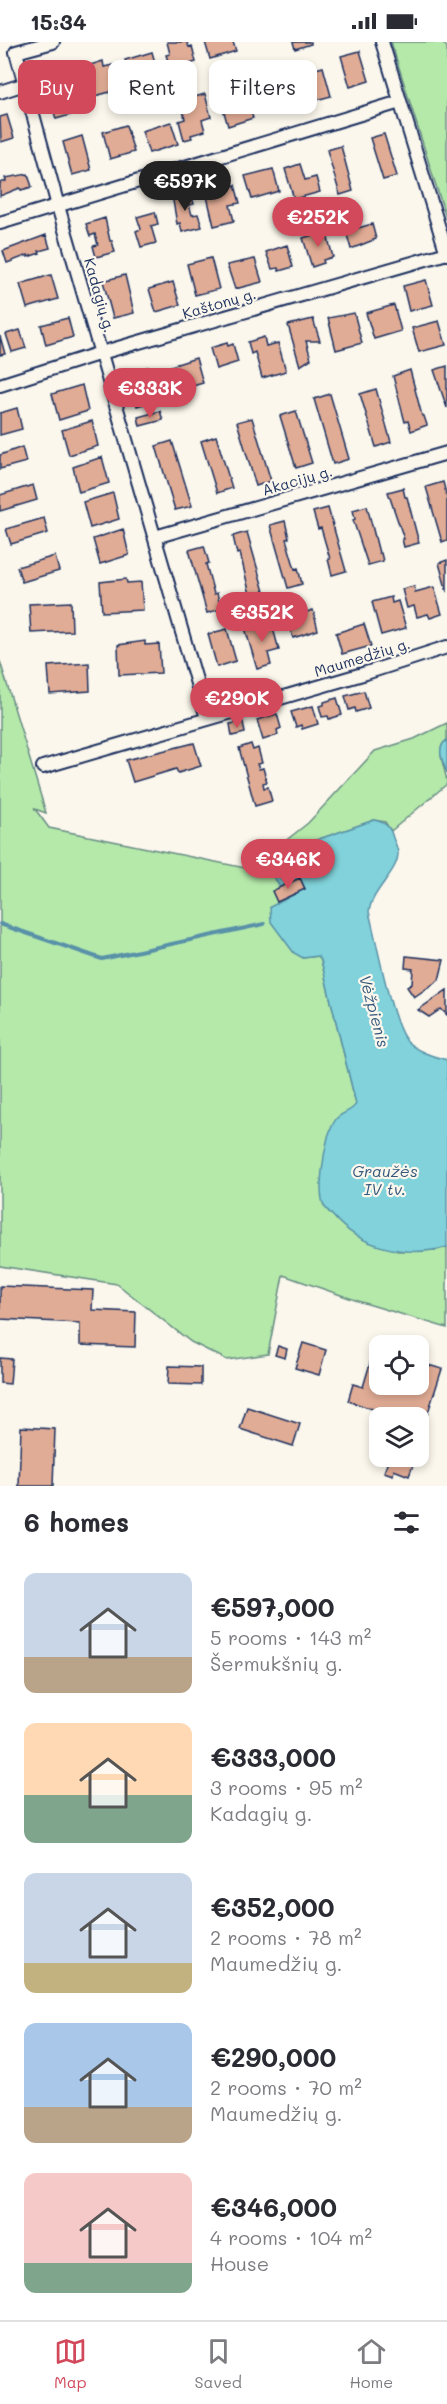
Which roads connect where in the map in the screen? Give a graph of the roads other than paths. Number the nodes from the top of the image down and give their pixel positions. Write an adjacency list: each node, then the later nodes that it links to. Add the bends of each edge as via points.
1 (53, 42): 3 (street, Kadagių g., via 16,52)
2 (382, 42): 6 (street)
3 (18, 60)
4 (18, 86): 5 (street)
5 (0, 92)
6 (400, 102): 8 (street); 10 (street)
7 (33, 114): 8 (street, Kadagių g.)
8 (58, 206): 9 (street); 11 (street, Kadagių g.)
9 (0, 223)
10 (447, 254): 11 (street, Kaštonų g.)
11 (101, 353): 12 (street, Kaštonų g.); 14 (street, Kadagių g.)
12 (0, 385)
13 (447, 453): 14 (street, Akacijų g.)
14 (155, 537): 16 (street, Kadagių g.)
15 (447, 647): 16 (street, Maumedžių g.)
16 (207, 718): 17 (street, Maumedžių g.)
17 (43, 767)

